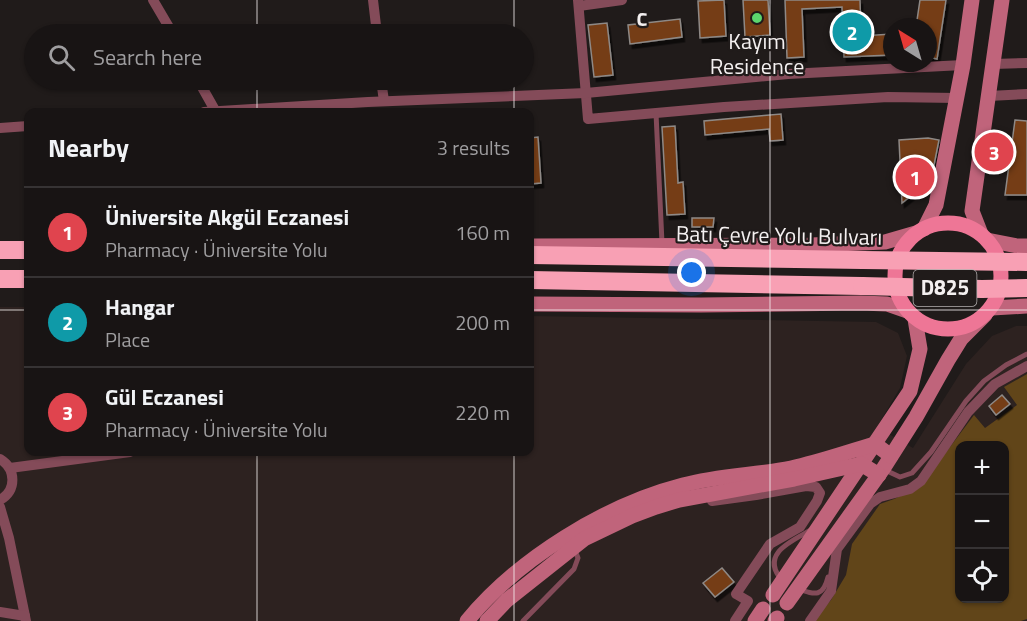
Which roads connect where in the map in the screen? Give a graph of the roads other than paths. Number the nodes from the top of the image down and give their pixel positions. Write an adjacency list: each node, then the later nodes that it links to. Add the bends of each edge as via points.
1 (153, 0): 7 (street)
2 (373, 0): 8 (street)
3 (622, 0): 6 (street)
4 (972, 0): 11 (street)
5 (1002, 0): 10 (street)
6 (578, 3): 14 (street)
7 (167, 24)
8 (375, 24)
9 (1027, 63): 10 (street)
10 (993, 64): 16 (street)
11 (963, 65): 14 (street, via 788,74); 17 (street)
12 (204, 90): 19 (street)
13 (382, 90): 18 (street)
14 (586, 93): 18 (street); 21 (street, via 588,119)
15 (1027, 94): 16 (street)
16 (989, 96): 25 (street, via 972,211)
17 (957, 98): 21 (street, via 888,97); 24 (street, via 936,205)
18 (384, 101): 20 (street)
19 (214, 108)
20 (277, 108)
21 (656, 113): 26 (lane)
22 (24, 126): 23 (street)
23 (0, 128)
24 (920, 231): 25 (main road, via 947,223 959,224); 26 (street, via 885,242); 40 (main road, via 904,246 895,279 898,296)
25 (984, 237): 28 (street); 39 (main road, via 996,252 1002,280)
26 (662, 245): 27 (street)
27 (534, 246)
28 (1027, 246)
29 (0, 250): 30 (highway)
30 (24, 250)
31 (534, 255): 32 (highway, Batı Çevre Yolu Bulvarı / D825, bridge)
32 (1027, 262)
33 (0, 279): 34 (highway)
34 (24, 279)
35 (534, 280): 36 (highway, D825, bridge)
36 (1027, 288)
37 (534, 304): 40 (street, via 861,303 887,304)
38 (1027, 306): 39 (street)
39 (988, 311): 40 (main road, via 973,324 943,330); 47 (street, via 961,339)
40 (911, 315): 43 (street, via 920,350 910,391)
41 (1027, 354): 47 (lane, via 984,381 912,473 900,477)
42 (1027, 366): 64 (street, via 995,384 968,412 921,481 870,504 837,549 831,591)
43 (875, 444): 46 (street); 47 (street); 53 (street, via 791,468 686,484 653,494 625,505)
44 (100, 456): 48 (street)
45 (0, 459): 48 (street)
46 (861, 464): 47 (street); 53 (street, via 679,500); 54 (street)
47 (884, 466): 52 (street)
48 (10, 468): 49 (street, via 13,484)
49 (0, 500)
50 (712, 501): 63 (street, via 806,486 816,487 820,493 800,527 770,544 736,594 748,601)
51 (0, 507): 59 (street)
52 (834, 537): 55 (street); 55 (lane, via 825,588 815,594)
53 (571, 541): 60 (street, via 536,558 498,588); 61 (street); 62 (lane, via 578,558 574,569)
54 (782, 580): 55 (lane); 56 (street)
55 (797, 589): 57 (street)
56 (773, 595)
57 (787, 603)
58 (0, 612): 59 (street)
59 (26, 619)
60 (467, 621)
61 (487, 621)
62 (524, 621)
63 (735, 621)
64 (810, 621)

